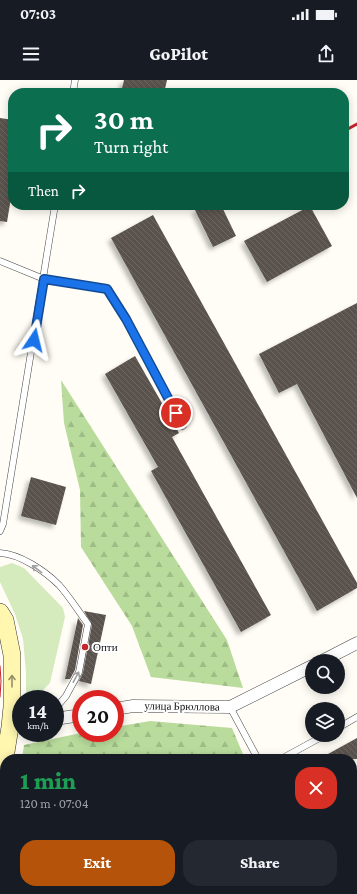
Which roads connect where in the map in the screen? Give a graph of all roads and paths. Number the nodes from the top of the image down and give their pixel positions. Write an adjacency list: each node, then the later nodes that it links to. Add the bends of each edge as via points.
1 (54, 210): 3 (lane)
2 (0, 261): 3 (lane)
3 (44, 279): 4 (lane, via 107,289 126,319); 5 (lane)
4 (183, 426)
5 (0, 531)
6 (0, 553): 11 (lane, one-way to 6, via 79,672 88,624 59,585 28,562)
7 (0, 612): 16 (street, one-way to 7, via 12,655 5,620)
8 (357, 643): 9 (street)
9 (336, 654)
10 (305, 670): 12 (street, улица Брюллова)
11 (64, 698)
12 (230, 707): 13 (street, улица Брюллова); 19 (lane)
13 (124, 708)
14 (357, 717): 15 (lane)
15 (345, 724)
16 (10, 726): 18 (street)
17 (312, 742): 20 (lane)
18 (6, 754)
19 (255, 754)
20 (290, 754)

